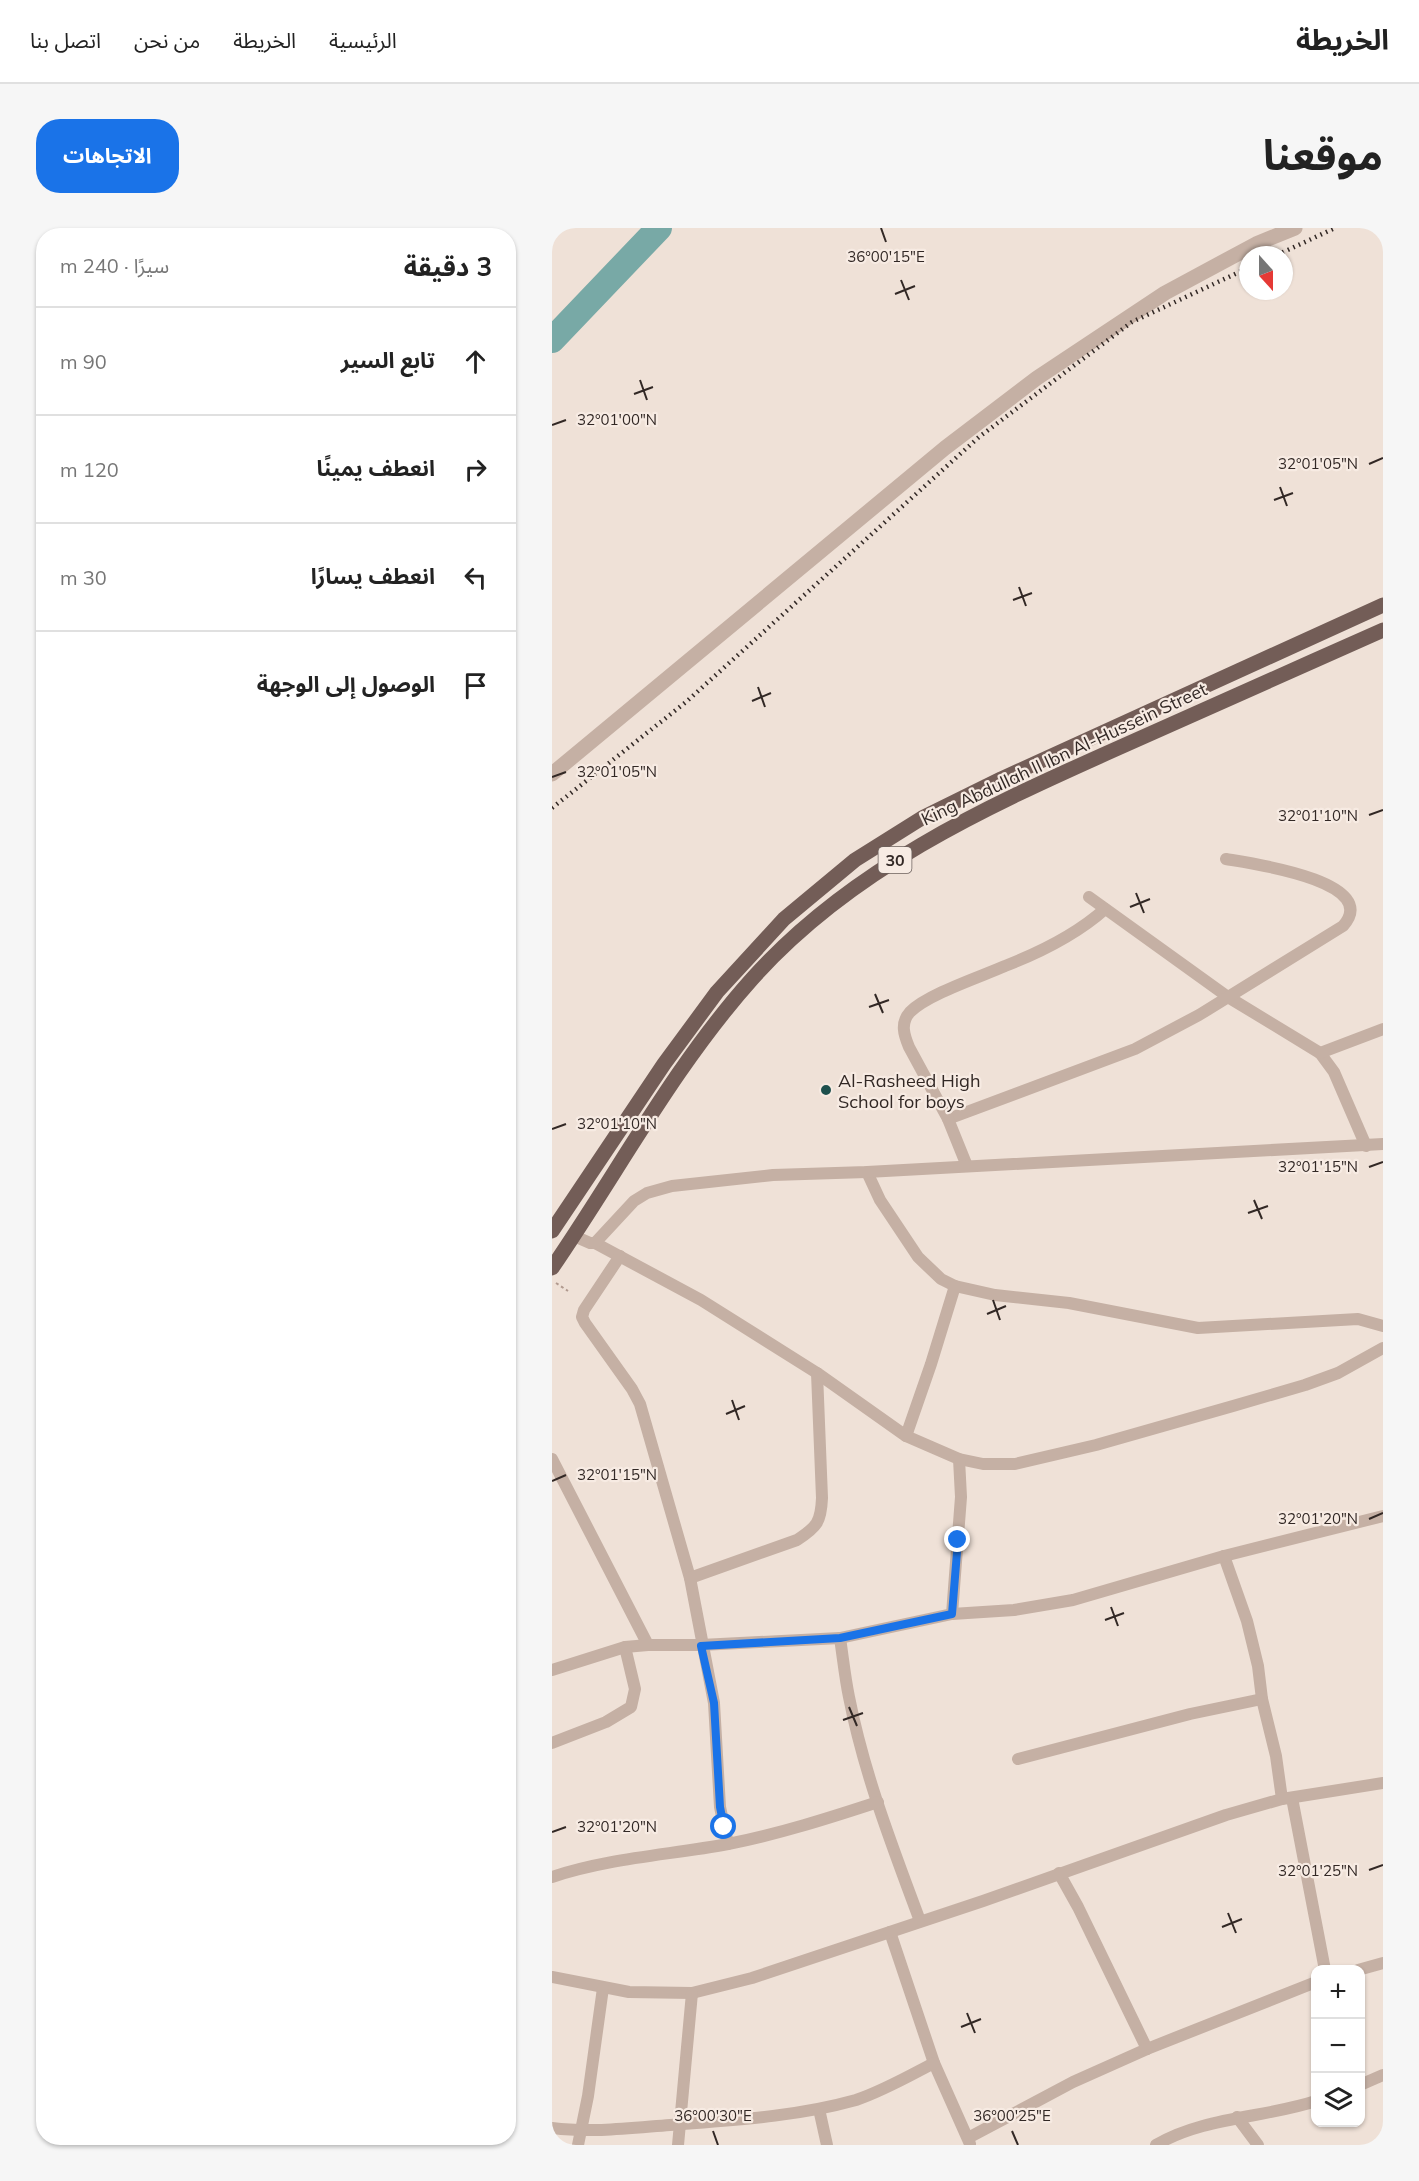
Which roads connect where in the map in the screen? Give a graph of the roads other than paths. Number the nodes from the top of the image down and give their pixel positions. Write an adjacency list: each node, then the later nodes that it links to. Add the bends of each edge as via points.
1 (1294, 228): 5 (street, via 1165,293 1036,378 945,448)
2 (1383, 604): 4 (main road, King Abdullah II Ibn Al-Hussein Street / 30)
3 (1383, 630): 6 (main road, King Abdullah II Ibn Al-Hussein Street / 30)
4 (1043, 759): 6 (main road); 18 (main road, King Abdullah II Ibn Al-Hussein Street / 30, via 892,836 847,866 784,919 691,1025)
5 (552, 774)
6 (1052, 777): 19 (main road, King Abdullah II Ibn Al-Hussein Street / 30, via 892,862 816,916 784,946 716,1023)
7 (1226, 859): 10 (street, via 1296,872 1330,884 1344,891 1354,909 1352,918 1343,926)
8 (1089, 897): 9 (street)
9 (1105, 909): 10 (street); 13 (street, via 1072,934 947,990 910,1012 903,1022 904,1035)
10 (1228, 997): 12 (street); 13 (street, via 1135,1049)
11 (1383, 1029): 12 (street)
12 (1320, 1053): 15 (street, via 1334,1072)
13 (948, 1119): 16 (street)
14 (1383, 1144): 15 (street)
15 (1366, 1146): 16 (street)
16 (967, 1166): 17 (street)
17 (867, 1172): 20 (street, via 773,1175 672,1186 634,1201); 23 (street, via 880,1200 918,1257 941,1279)
18 (552, 1231)
19 (574, 1236): 20 (street); 22 (main road, King Abdullah II Ibn Al-Hussein Street / 30)
20 (596, 1243): 21 (street)
21 (620, 1256): 26 (street, via 701,1300); 32 (street, via 582,1317 640,1404)
22 (552, 1268)
23 (955, 1286): 24 (street, via 1198,1328 1358,1319); 27 (street)
24 (1383, 1326)
25 (1383, 1348): 29 (street, via 1338,1373 1305,1385 1096,1445 1015,1464)
26 (817, 1372): 27 (street); 32 (street, via 822,1498 821,1517 813,1530 797,1540)
27 (906, 1436): 29 (street)
28 (552, 1459): 35 (street)
29 (959, 1459): 33 (street, via 961,1497)
30 (1383, 1516): 31 (street)
31 (1224, 1556): 33 (street, via 1073,1600 1014,1610); 39 (street, via 1247,1621)
32 (690, 1578): 36 (street)
33 (952, 1614): 34 (street)
34 (840, 1638): 36 (street); 44 (street, via 849,1698)
35 (648, 1645): 36 (street); 37 (street)
36 (701, 1646): 45 (street, via 714,1703 720,1807)
37 (625, 1647): 38 (street); 40 (street, via 635,1689 631,1707 606,1722)
38 (552, 1670)
39 (1262, 1699): 41 (street); 43 (street)
40 (552, 1743)
41 (1018, 1759)
42 (1383, 1783): 43 (street)
43 (1287, 1798): 46 (street); 51 (street)
44 (878, 1802): 45 (street); 48 (street)
45 (728, 1844): 47 (street, via 617,1860)
46 (1059, 1873): 48 (street); 57 (street)
47 (552, 1877)
48 (920, 1921): 49 (street)
49 (890, 1932): 56 (street, via 752,1978); 58 (street)
50 (1383, 1963): 52 (street)
51 (1324, 1965)
52 (1365, 1968)
53 (552, 1977): 55 (street)
54 (1311, 1985): 57 (street)
55 (603, 1988): 56 (street); 66 (street)
56 (692, 1993): 64 (street)
57 (1147, 2049): 67 (street, via 1073,2082)
58 (934, 2063): 62 (street, via 858,2099); 67 (street)
59 (1383, 2075): 60 (street)
60 (1365, 2083)
61 (1311, 2102): 63 (street)
62 (819, 2109): 64 (street); 70 (street)
63 (1237, 2117): 71 (street); 72 (street)
64 (680, 2124): 66 (street); 69 (street)
65 (552, 2128): 66 (street)
66 (581, 2131): 68 (street)
67 (969, 2141)
68 (578, 2145)
69 (678, 2145)
70 (827, 2145)
71 (1156, 2145)
72 (1258, 2145)

